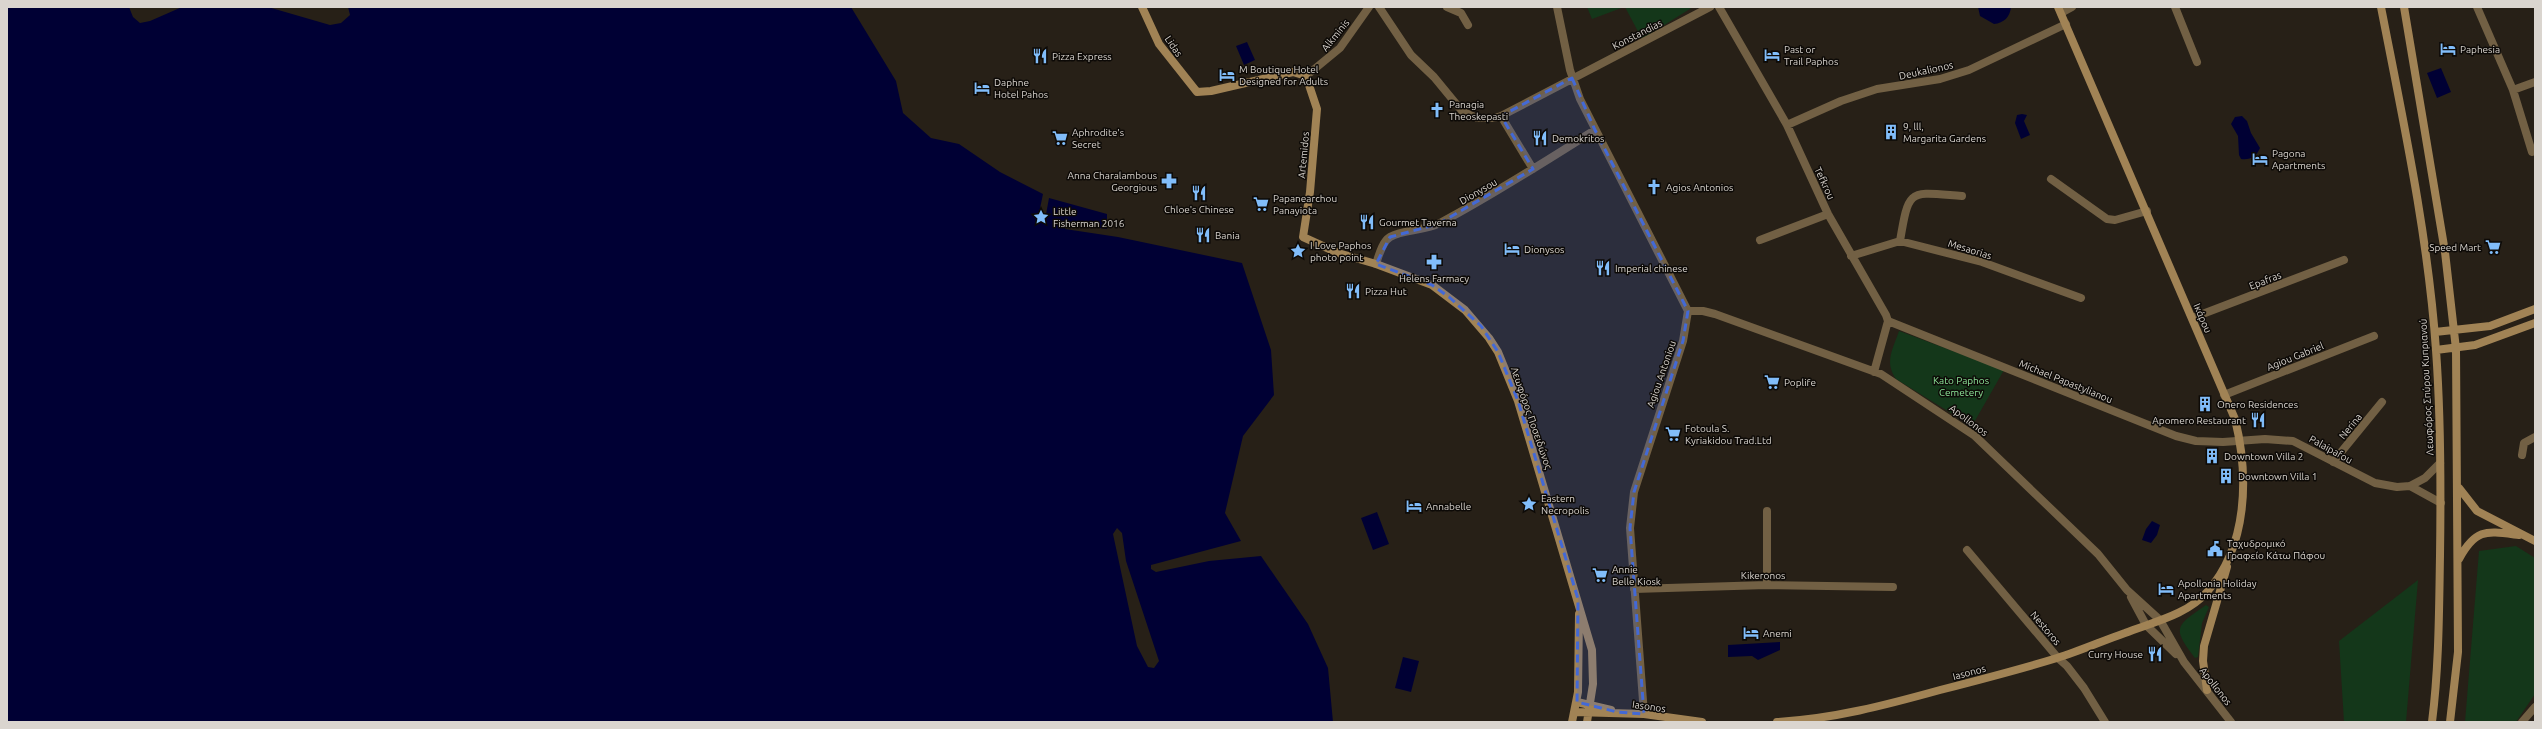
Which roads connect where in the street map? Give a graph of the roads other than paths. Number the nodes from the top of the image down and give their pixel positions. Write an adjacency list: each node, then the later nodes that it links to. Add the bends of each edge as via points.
1 (1142, 7): 17 (main road, Lidas, via 1159,44 1197,92 1293,72)
2 (1369, 7): 17 (street, Alkminis, via 1340,48)
3 (1379, 7): 21 (street, via 1411,55 1434,77 1462,112 1477,118)
4 (1447, 7): 15 (street, via 1461,13)
5 (1557, 7): 18 (street)
6 (1710, 7): 18 (street, Konstandias)
7 (1719, 7): 22 (street, Tefkrou)
8 (2072, 7): 13 (street)
9 (2175, 7): 16 (street)
10 (2381, 7): 42 (main road, Λεωφόρος Σπύρου Κυπριανού, via 2407,144)
11 (2404, 7): 43 (main road, via 2436,191)
12 (2477, 7): 20 (street)
13 (2060, 10): 14 (main road, Ικάρου)
14 (2066, 24): 22 (street, Deukalionos, via 1969,70 1940,79 1877,89 1841,101); 28 (main road, Ικάρου)
15 (1468, 25)
16 (2197, 62)
17 (1306, 76): 30 (main road, Artemidos, via 1317,109)
18 (1572, 78): 21 (street, Konstandias); 23 (street)
19 (2535, 82): 20 (street)
20 (2513, 90): 24 (street)
21 (1501, 116): 25 (street)
22 (1787, 125): 29 (street, Tefkrou)
23 (1595, 130): 25 (street, Dionysou); 38 (street)
24 (2532, 152)
25 (1533, 169): 35 (street, Dionysou, via 1438,224 1390,237 1385,242)
26 (2050, 179): 28 (street, via 2107,219 2115,220)
27 (1962, 196): 32 (street, via 1922,193 1914,196 1905,206)
28 (2147, 211): 39 (main road, Ικάρου)
29 (1828, 214): 31 (street); 33 (street, Tefkrou)
30 (1303, 237): 35 (main road, Λεωφόρος Ποσειδώνος, via 1338,254)
31 (1760, 240)
32 (1900, 241): 33 (street); 36 (street, Mesaorias, via 1982,262)
33 (1851, 256): 40 (street, Tefkrou)
34 (2344, 260): 39 (street, Epafras)
35 (1376, 264): 68 (main road, Λεωφόρος Ποσειδώνος, via 1432,286 1450,297 1481,326 1492,342 1518,401)
36 (2081, 298)
37 (2535, 309): 43 (main road, via 2490,326)
38 (1688, 311): 47 (street, Apollonos, via 1715,314); 66 (street, Agiou Antoniou, via 1682,341 1634,492 1630,528)
39 (2192, 318): 48 (main road, Ικάρου)
40 (1888, 321): 47 (street); 51 (street, Michael Papastylianou, via 2162,431 2196,441)
41 (2535, 323): 45 (main road, via 2475,345)
42 (2435, 332): 43 (main road); 46 (main road, Λεωφόρος Σπύρου Κυπριανού)
43 (2455, 332): 45 (main road)
44 (2374, 336): 48 (street, Agiou Gabriel)
45 (2456, 349): 46 (main road); 56 (main road)
46 (2436, 350): 54 (main road, Λεωφόρος Σπύρου Κυπριανού)
47 (1874, 372): 67 (street, Apollonos, via 1940,411 1986,445 2098,554)
48 (2224, 395): 51 (main road, Ικάρου)
49 (2382, 402): 53 (street, Nerina)
50 (2535, 437): 52 (street, via 2524,443)
51 (2240, 442): 53 (street, Palaipafou, via 2265,439 2293,441); 62 (main road, Ικάρου, via 2244,472 2243,503)
52 (2522, 455)
53 (2333, 462): 55 (street, Palaipafou, via 2375,483 2397,487)
54 (2440, 463): 55 (street, via 2424,478); 57 (main road, Λεωφόρος Σπύρου Κυπριανού)
55 (2410, 486): 57 (street)
56 (2458, 488): 59 (main road, via 2477,511); 63 (main road)
57 (2441, 503): 87 (main road, Λεωφόρος Σπύρου Κυπριανού, via 2438,671)
58 (1767, 511): 64 (street)
59 (2523, 535): 60 (main road); 63 (main road, via 2485,532 2469,542)
60 (2535, 541)
61 (1968, 550): 71 (street, Nestoros)
62 (2230, 554): 69 (main road, Ικάρου, via 2213,585 2201,598); 73 (main road, via 2204,646 2203,661)
63 (2459, 559): 88 (main road, via 2458,652)
64 (1768, 585): 65 (street, Kikeronos); 66 (street, Kikeronos)
65 (1893, 587)
66 (1634, 589): 80 (street, Agiou Antoniou)
67 (2127, 590): 69 (street, Apollonos); 70 (street, Apollonos)
68 (1578, 599): 74 (main road, Λεωφόρος Ποσειδώνος, via 1580,656); 75 (main road, Λεωφόρος Ποσειδώνος, via 1592,650 1594,684)
69 (2160, 620): 70 (main road, Iasonos); 72 (street, Apollonos)
70 (2146, 625): 71 (main road, Iasonos); 72 (street, Apollonos)
71 (2058, 658): 84 (main road, Iasonos, via 1879,706 1821,718); 85 (street, Nestoros, via 2081,683)
72 (2184, 662): 73 (street, Apollonos)
73 (2207, 690): 86 (street, Apollonos)
74 (1577, 702): 75 (main road, Iasonos); 77 (main road, Λεωφόρος Ποσειδώνος)
75 (1591, 704): 78 (main road, Iasonos); 79 (main road, Λεωφόρος Ποσειδώνος)
76 (2535, 707): 89 (street)
77 (1575, 712): 79 (main road, Iasonos); 81 (main road, Λεωφόρος Ποσειδώνος)
78 (1617, 712): 79 (main road, Iasonos); 80 (main road, Iasonos)
79 (1590, 713): 82 (main road, Λεωφόρος Ποσειδώνος)
80 (1644, 714): 83 (main road, Iasonos)
81 (1572, 722)
82 (1588, 722)
83 (1702, 722)
84 (1777, 722)
85 (2104, 722)
86 (2231, 722)
87 (2432, 722)
88 (2450, 722)
89 (2522, 722)

